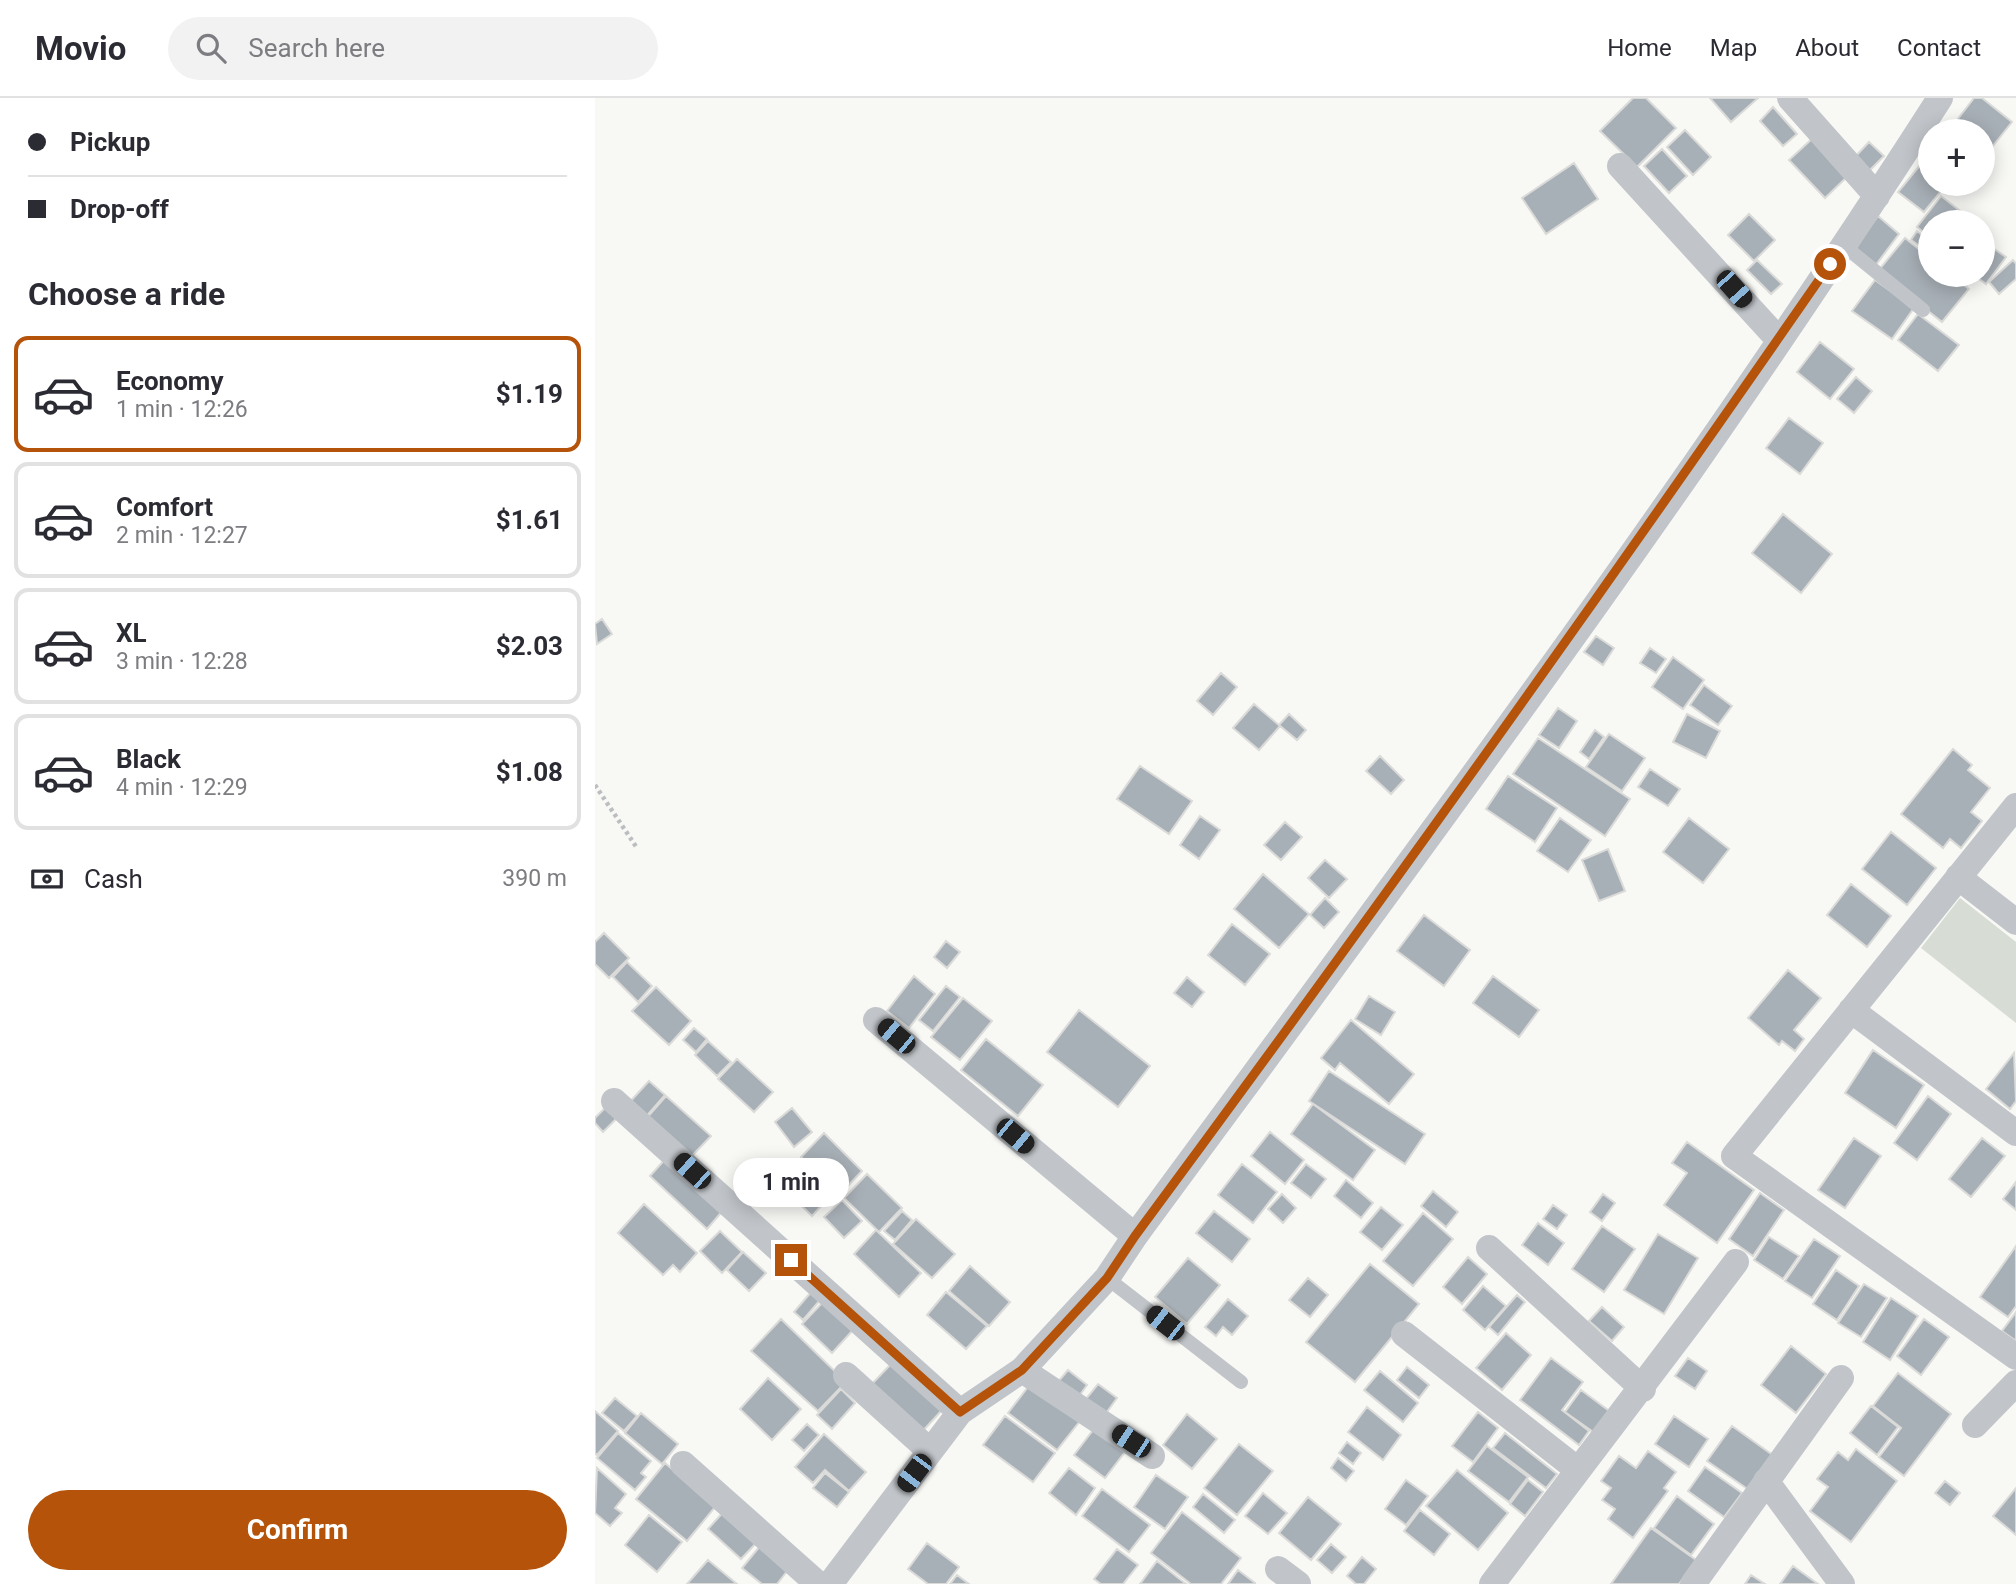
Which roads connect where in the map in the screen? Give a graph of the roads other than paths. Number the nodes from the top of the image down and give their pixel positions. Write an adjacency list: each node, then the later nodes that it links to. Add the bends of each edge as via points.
1 (1790, 98): 4 (street)
2 (1940, 98): 4 (street)
3 (1621, 166): 7 (street)
4 (1877, 196): 5 (street)
5 (1843, 245): 6 (lane); 7 (street)
6 (1923, 310)
7 (1779, 339): 15 (street, via 1423,842)
8 (2016, 806): 9 (street)
9 (1958, 877): 10 (street); 11 (street)
10 (2016, 922)
11 (1851, 1010): 14 (street); 20 (street, via 1734,1156)
12 (876, 1020): 15 (street)
13 (614, 1101): 27 (street)
14 (2016, 1133)
15 (1135, 1236): 18 (street)
16 (1489, 1248): 26 (street)
17 (1736, 1262): 26 (street)
18 (1107, 1278): 21 (street); 24 (lane)
19 (1403, 1334): 32 (street)
20 (2016, 1357)
21 (1022, 1370): 27 (street); 30 (street)
22 (846, 1375): 29 (street)
23 (1841, 1378): 33 (street)
24 (1241, 1382)
25 (2016, 1383): 28 (street)
26 (1643, 1388): 32 (street)
27 (960, 1412): 29 (street)
28 (1975, 1425)
29 (930, 1451): 35 (street)
30 (1152, 1456)
31 (683, 1464): 34 (street)
32 (1578, 1470): 36 (street)
33 (1766, 1481): 37 (street); 38 (street)
34 (818, 1584)
35 (830, 1584)
36 (1492, 1584)
37 (1693, 1584)
38 (1842, 1584)

